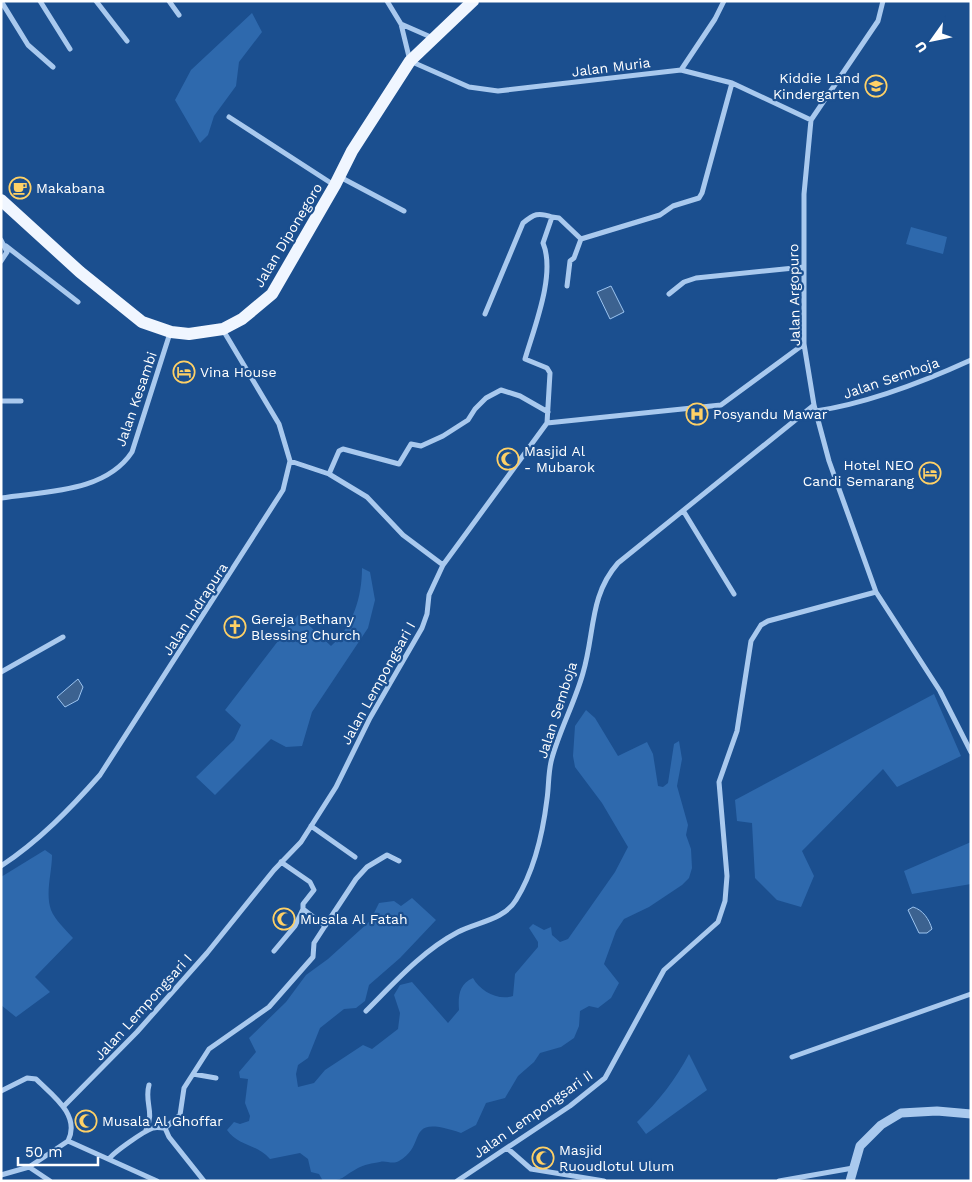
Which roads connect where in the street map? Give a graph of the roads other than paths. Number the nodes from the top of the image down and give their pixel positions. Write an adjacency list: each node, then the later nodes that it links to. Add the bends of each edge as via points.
1 (1, 1): 15 (street, via 28,45)
2 (40, 1): 13 (street)
3 (96, 1): 12 (street)
4 (169, 1): 9 (street)
5 (387, 1): 10 (street)
6 (473, 1): 11 (main road, Jalan Diponegoro)
7 (724, 1): 16 (street)
8 (883, 1): 19 (street, Jalan Argopuro, via 878,21)
9 (179, 15)
10 (402, 24): 11 (street); 14 (street)
11 (434, 39): 14 (main road, Jalan Diponegoro)
12 (127, 41)
13 (70, 49)
14 (410, 61): 16 (street, Jalan Muria, via 469,87 498,91); 20 (main road, Jalan Diponegoro, via 352,150)
15 (52, 67)
16 (681, 70): 17 (street, Jalan Muria)
17 (732, 83): 19 (street, Jalan Muria); 24 (street, via 701,196 660,215)
18 (229, 117): 20 (street)
19 (811, 120): 28 (street, Jalan Argopuro, via 804,194)
20 (337, 181): 22 (street); 33 (main road, Jalan Diponegoro, via 272,294 242,319)
21 (1, 200): 34 (main road, Jalan Diponegoro, via 130,315)
22 (404, 211)
23 (552, 216): 24 (street, via 559,218); 32 (street, via 534,214 523,223); 41 (street, via 543,243 547,251 543,295 525,359 547,368 550,373)
24 (581, 239): 29 (street, via 570,261)
25 (1, 240): 26 (street)
26 (6, 246): 27 (street, via 7,252); 31 (street)
27 (1, 261)
28 (804, 267): 30 (street, via 696,278 684,282); 35 (street, Jalan Argopuro)
29 (567, 286)
30 (669, 294)
31 (78, 302)
32 (485, 314)
33 (222, 330): 34 (main road, Jalan Diponegoro, via 189,334); 43 (street, Jalan Indrapura, via 279,424)
34 (171, 332): 45 (street, Jalan Kesambi, via 132,452 125,462 94,482)
35 (804, 344): 39 (street, Jalan Argopuro); 42 (street, via 721,405)
36 (971, 360): 40 (street, Jalan Semboja, via 851,404)
37 (1, 401): 38 (street)
38 (21, 401)
39 (814, 405): 40 (street, Jalan Argopuro); 46 (street, Jalan Semboja)
40 (816, 411): 48 (street, Jalan Argopuro, via 829,461)
41 (548, 412): 42 (street); 44 (street, via 520,396 500,390 486,398 468,420 443,436 420,446 411,444 398,464 343,449)
42 (547, 423): 47 (street, Jalan Lempongsari I)
43 (290, 461): 44 (street); 57 (street, Jalan Indrapura, via 279,498 100,775 68,812 21,854)
44 (329, 474): 47 (street, via 367,497 403,535)
45 (1, 498)
46 (684, 512): 49 (street); 62 (street, Jalan Semboja, via 618,563 601,586 584,673 551,760 544,822 526,881 515,902 498,916 457,932 424,956)
47 (442, 565): 53 (street, Jalan Lempongsari I, via 429,595 422,628 370,718 336,787)
48 (876, 592): 52 (street, Jalan Argopuro, via 940,691); 73 (street, Jalan Lempongsari II, via 768,621 755,632 743,683 737,731 719,782 727,876 725,901 718,922 664,970 605,1078)
49 (734, 594)
50 (63, 637): 51 (street)
51 (1, 672)
52 (971, 752)
53 (311, 826): 54 (street); 56 (street, Jalan Lempongsari I, via 301,842)
54 (355, 857)
55 (399, 861): 59 (street, via 386,855 367,867)
56 (281, 862): 58 (street, via 314,890 303,904); 68 (street, Jalan Lempongsari I, via 137,1032)
57 (1, 866)
58 (303, 909): 59 (street); 60 (street, via 295,926)
59 (325, 926): 64 (street, via 314,943 313,957 288,986 269,1007 209,1049)
60 (274, 951)
61 (971, 994): 63 (street)
62 (366, 1011)
63 (792, 1057)
64 (193, 1074): 65 (street); 70 (street, via 184,1088 180,1115)
65 (216, 1078)
66 (149, 1085): 71 (street, via 151,1117)
67 (1, 1091): 68 (street, via 31,1077)
68 (64, 1106): 72 (street, via 70,1123)
69 (971, 1114): 76 (street, via 937,1111 901,1113 881,1124 860,1146)
70 (165, 1128): 71 (street, via 155,1127); 80 (street)
71 (146, 1131): 74 (street, via 116,1150)
72 (68, 1141): 74 (street); 75 (street)
73 (507, 1148): 81 (street, Jalan Lempongsari II); 82 (street, via 531,1169)
74 (109, 1159): 79 (street)
75 (29, 1167): 77 (street); 78 (street)
76 (853, 1168): 83 (street); 84 (street)
77 (1, 1175)
78 (50, 1181)
79 (157, 1181)
80 (204, 1181)
81 (457, 1181)
82 (604, 1181)
83 (779, 1181)
84 (850, 1181)

